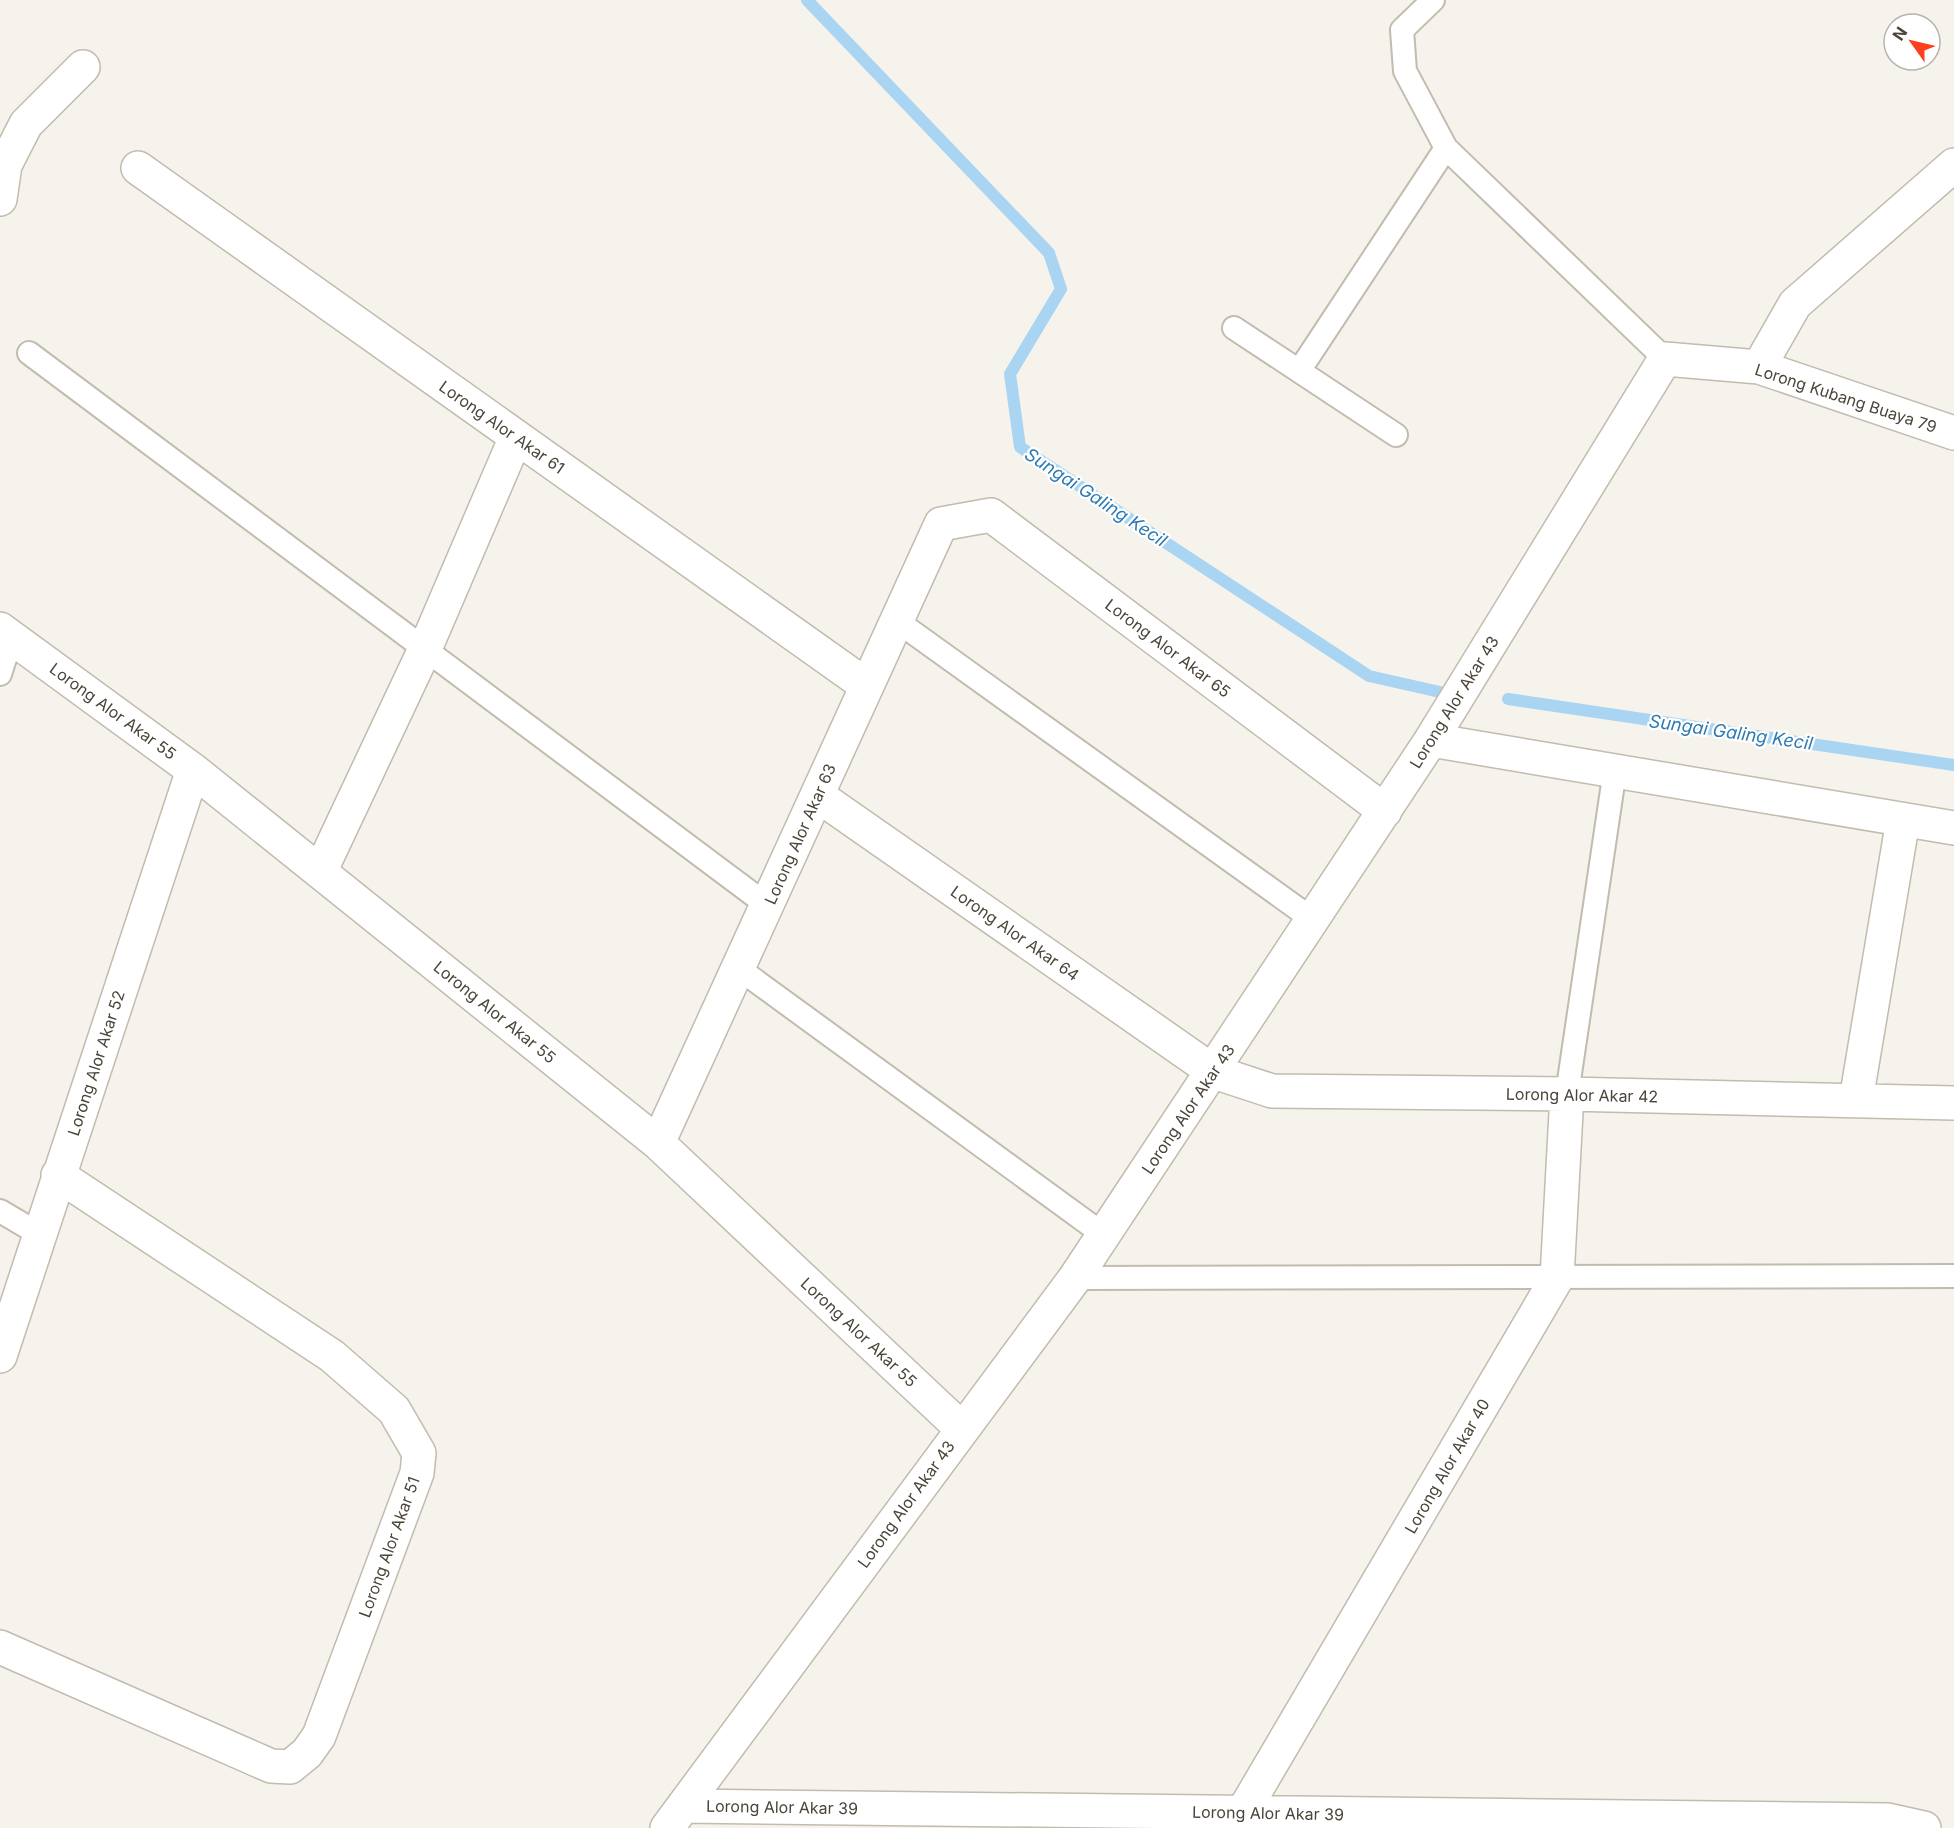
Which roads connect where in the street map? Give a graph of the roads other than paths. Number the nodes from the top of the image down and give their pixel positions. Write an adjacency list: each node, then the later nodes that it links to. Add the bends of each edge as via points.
1 (1432, 0): 3 (lane, via 1402,30 1405,71)
2 (83, 67): 6 (street, via 26,124 5,165)
3 (1446, 148): 9 (lane); 11 (lane)
4 (138, 168): 14 (street, Lorong Alor Akar 61)
5 (1947, 180): 10 (street, via 1795,304)
6 (0, 199)
7 (1234, 328): 11 (lane)
8 (29, 353): 18 (lane)
9 (1665, 359): 10 (street, Lorong Kubang Buaya 79); 21 (street, Lorong Alor Akar 43)
10 (1759, 367): 12 (street, Lorong Kubang Buaya 79)
11 (1299, 371): 13 (lane)
12 (1954, 433)
13 (1396, 435)
14 (516, 437): 18 (street); 20 (street, Lorong Alor Akar 61)
15 (941, 524): 16 (street, Lorong Alor Akar 63); 25 (street, Lorong Alor Akar 65, via 991,515)
16 (897, 621): 20 (street, Lorong Alor Akar 63); 30 (lane)
17 (6, 633): 19 (lane); 22 (street, Lorong Alor Akar 55)
18 (425, 649): 28 (street); 29 (lane)
19 (0, 674)
20 (867, 686): 24 (street, Lorong Alor Akar 63)
21 (1431, 740): 23 (street); 25 (street, Lorong Alor Akar 43)
22 (193, 770): 28 (street, Lorong Alor Akar 55); 37 (street, Lorong Alor Akar 52)
23 (1615, 770): 26 (street); 33 (lane)
24 (817, 795): 29 (street, Lorong Alor Akar 63); 32 (street, Lorong Alor Akar 64)
25 (1385, 811): 30 (street, Lorong Alor Akar 43)
26 (1903, 820): 27 (street); 34 (street)
27 (1954, 828)
28 (320, 872): 36 (street, Lorong Alor Akar 55)
29 (767, 905): 31 (street, Lorong Alor Akar 63)
30 (1312, 919): 32 (street, Lorong Alor Akar 43)
31 (738, 968): 36 (street, Lorong Alor Akar 63); 40 (lane)
32 (1214, 1072): 33 (street, Lorong Alor Akar 42, via 1272,1092); 40 (street, Lorong Alor Akar 43)
33 (1567, 1094): 34 (street, Lorong Alor Akar 42); 43 (street, Lorong Alor Akar 40)
34 (1856, 1100): 35 (street, Lorong Alor Akar 42)
35 (1954, 1102)
36 (658, 1143): 45 (street, Lorong Alor Akar 55)
37 (58, 1175): 39 (street, Lorong Alor Akar 52); 46 (street, Lorong Alor Akar 51, via 332,1356 394,1410 418,1453 417,1473 319,1736 290,1767 271,1766)
38 (0, 1211): 39 (lane)
39 (39, 1234): 44 (street, Lorong Alor Akar 52)
40 (1104, 1235): 42 (street, Lorong Alor Akar 43)
41 (1954, 1276): 43 (lane)
42 (1075, 1278): 43 (lane); 45 (street, Lorong Alor Akar 43)
43 (1557, 1278): 47 (street, Lorong Alor Akar 40)
44 (0, 1356)
45 (961, 1428): 48 (street, Lorong Alor Akar 43)
46 (0, 1647)
47 (1244, 1812): 49 (street, Lorong Alor Akar 39); 50 (street, Lorong Alor Akar 39, via 1888,1820)
48 (675, 1817): 49 (street, Lorong Alor Akar 39)
49 (1131, 1819)
50 (1924, 1828)

